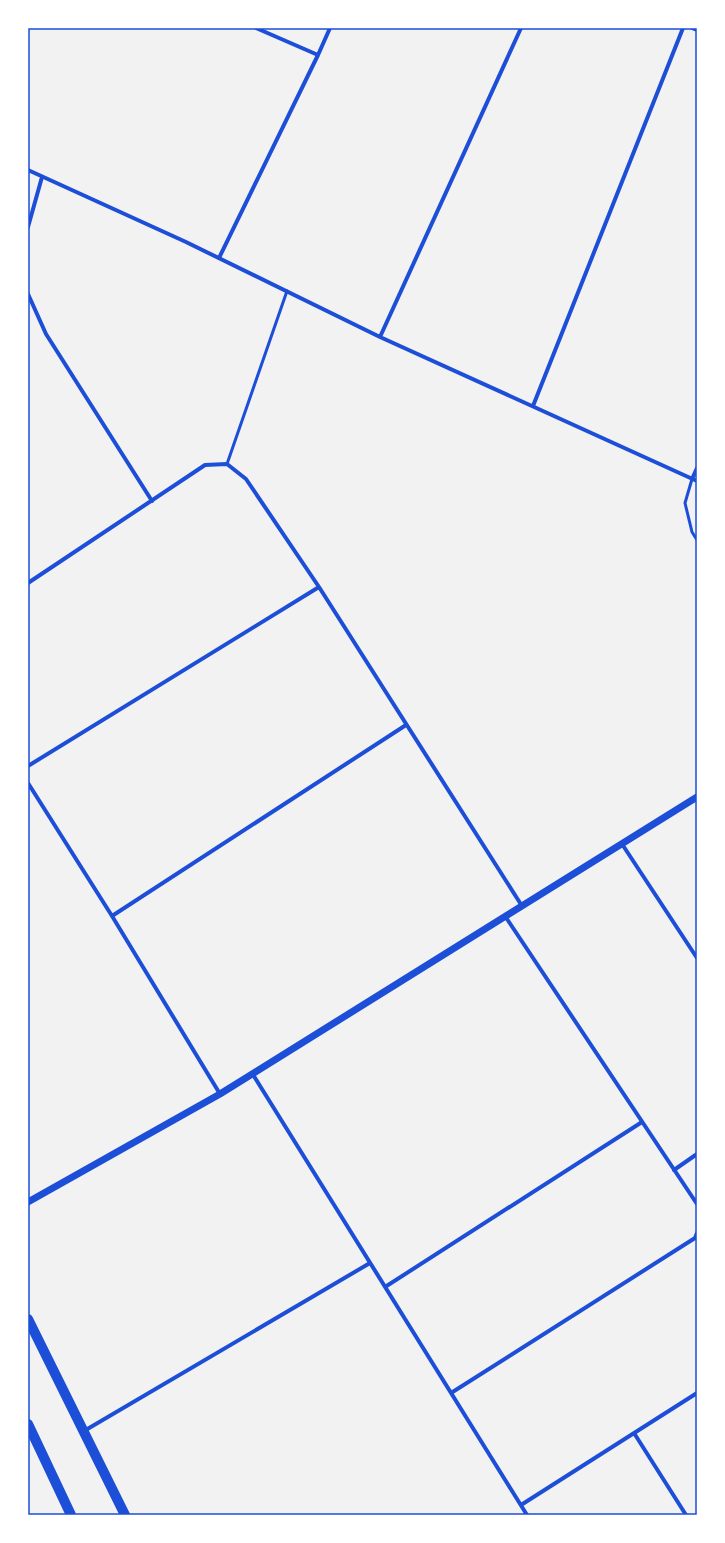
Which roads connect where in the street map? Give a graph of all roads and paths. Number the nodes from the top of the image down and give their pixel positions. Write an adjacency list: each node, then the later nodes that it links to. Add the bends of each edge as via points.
1 (256, 28): 7 (street)
2 (330, 28): 7 (street)
3 (521, 28): 14 (street)
4 (682, 28): 15 (street)
5 (692, 28): 6 (street)
6 (697, 30)
7 (318, 55): 11 (street)
8 (28, 170): 9 (street)
9 (42, 177): 10 (street); 11 (street)
10 (28, 226)
11 (219, 258): 12 (street)
12 (287, 291): 14 (street); 16 (lane)
13 (28, 294): 20 (street, via 46,334)
14 (380, 337): 15 (street)
15 (533, 406): 18 (street)
16 (227, 464): 20 (street, via 205,465); 23 (street, via 246,479)
17 (697, 468): 18 (street)
18 (692, 480): 19 (street); 21 (lane, via 686,503 692,532)
19 (697, 481)
20 (152, 501): 22 (street)
21 (697, 540)
22 (28, 583)
23 (319, 587): 24 (street); 25 (street)
24 (406, 725): 29 (street); 30 (street)
25 (28, 766)
26 (28, 783): 30 (street)
27 (697, 797): 28 (street)
28 (622, 844): 29 (street); 32 (street)
29 (522, 906): 31 (street)
30 (112, 916): 34 (street)
31 (505, 916): 33 (street); 35 (street)
32 (697, 958)
33 (252, 1073): 34 (street); 41 (street)
34 (220, 1094): 38 (street)
35 (642, 1122): 37 (street); 42 (street)
36 (697, 1154): 37 (street)
37 (674, 1170): 39 (street)
38 (28, 1202)
39 (697, 1204)
40 (696, 1237): 44 (street)
41 (370, 1263): 42 (street); 47 (street)
42 (385, 1287): 44 (street)
43 (28, 1319): 47 (main road)
44 (451, 1393): 49 (street)
45 (697, 1393): 48 (street)
46 (28, 1424): 50 (main road)
47 (83, 1432): 51 (main road)
48 (634, 1433): 49 (street); 53 (street)
49 (521, 1506): 52 (street)
50 (71, 1515)
51 (125, 1515)
52 (527, 1515)
53 (686, 1515)

